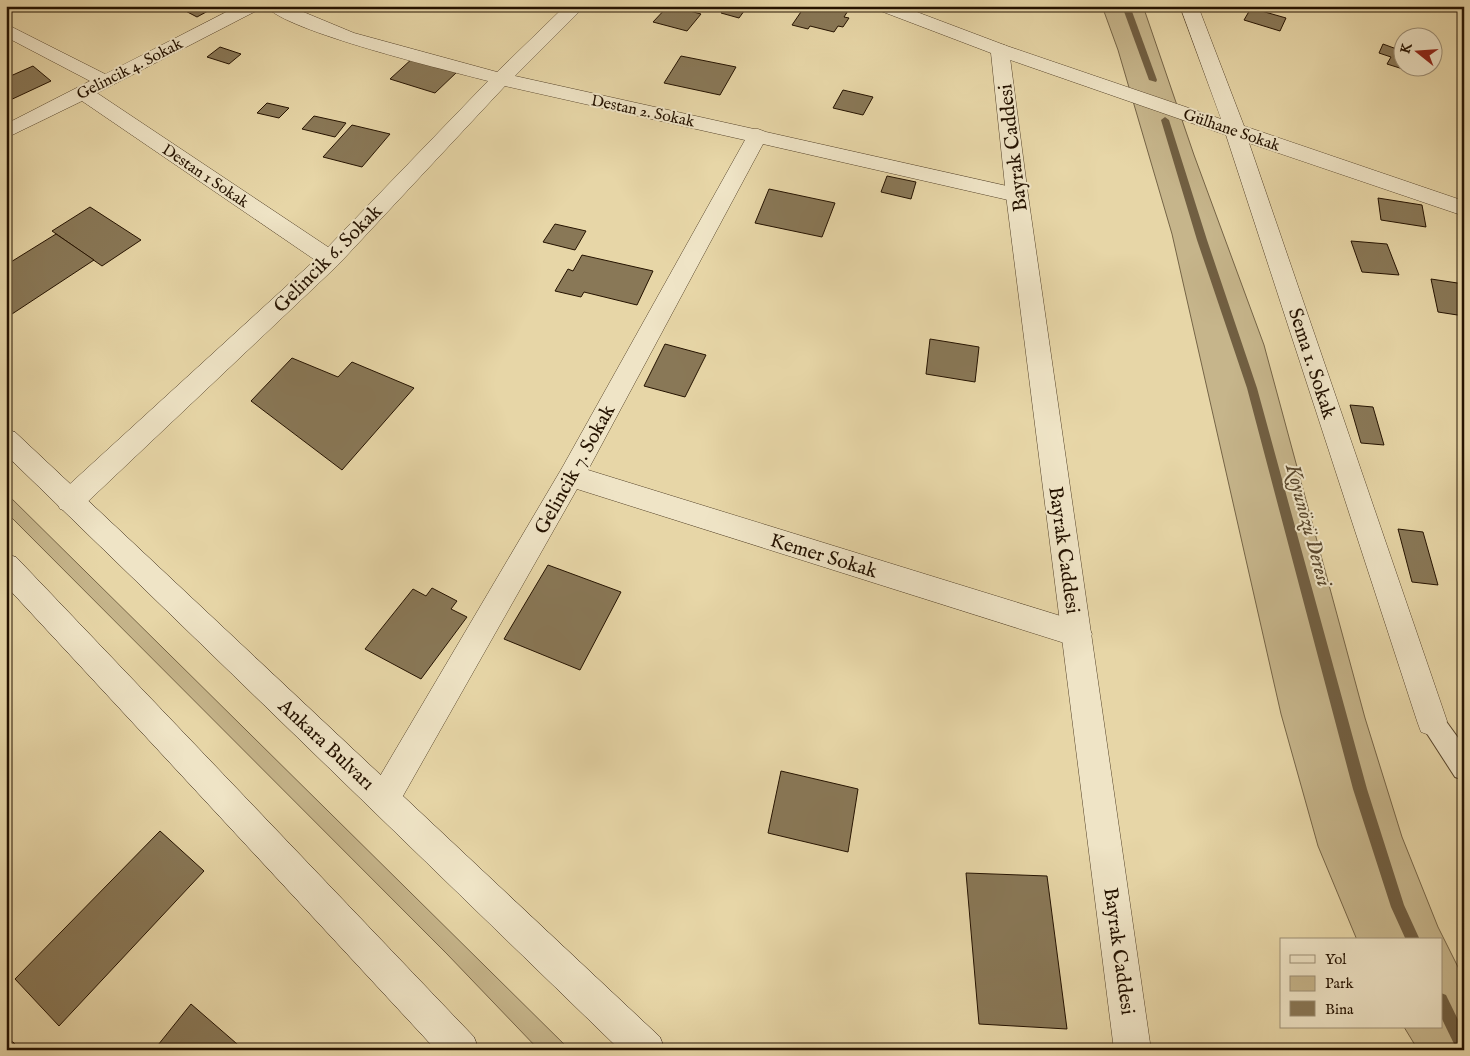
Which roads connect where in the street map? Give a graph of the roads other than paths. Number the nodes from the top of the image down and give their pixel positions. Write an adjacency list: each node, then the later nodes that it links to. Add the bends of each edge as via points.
1 (252, 6): 11 (street, Gelincik 4. Sokak)
2 (275, 6): 10 (street, Destan 2. Sokak, via 347,37)
3 (576, 6): 10 (street, Gelincik 6. Sokak)
4 (884, 6): 9 (street, Gülhane Sokak)
5 (1189, 6): 13 (street, Sema 1. Sokak)
6 (1457, 6): 7 (street)
7 (1464, 8)
8 (6, 29): 11 (street)
9 (1000, 50): 13 (street, Gülhane Sokak); 16 (street, Bayrak Caddesi)
10 (501, 79): 15 (street, Destan 2. Sokak); 18 (street, Gelincik 6. Sokak)
11 (104, 81): 12 (street, Gelincik 4. Sokak)
12 (82, 92): 14 (street, Gelincik 4. Sokak); 18 (street, Destan 1 Sokak)
13 (1235, 130): 17 (street, Gülhane Sokak); 24 (street, Sema 1. Sokak)
14 (6, 132)
15 (758, 135): 16 (street, Destan 2. Sokak); 20 (street, Gelincik 7. Sokak)
16 (1017, 195): 23 (street, Bayrak Caddesi)
17 (1464, 209)
18 (330, 259): 21 (street, Gelincik 6. Sokak)
19 (6, 439): 21 (street, Ankara Bulvarı)
20 (571, 476): 23 (street, Kemer Sokak); 26 (street, Gelincik 7. Sokak)
21 (70, 501): 26 (street, Ankara Bulvarı)
22 (6, 566): 27 (street)
23 (1077, 634): 29 (street, Bayrak Caddesi)
24 (1432, 721): 25 (lane)
25 (1464, 768)
26 (384, 799): 28 (street, Ankara Bulvarı)
27 (461, 1050)
28 (646, 1050)
29 (1133, 1050)

